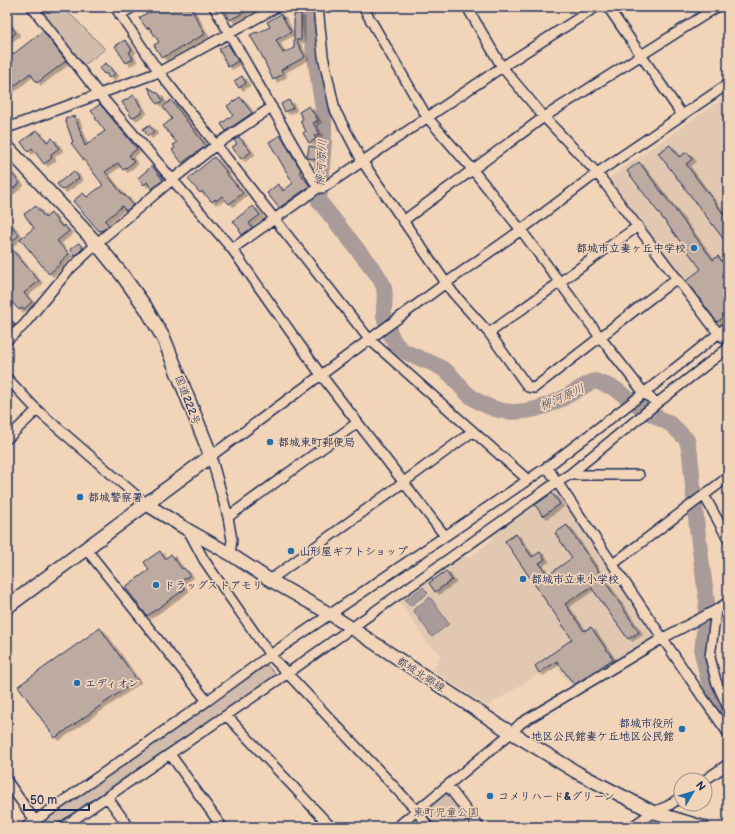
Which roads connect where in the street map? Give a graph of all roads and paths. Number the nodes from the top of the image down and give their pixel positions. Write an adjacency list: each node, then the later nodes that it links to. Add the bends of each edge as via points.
1 (32, 7): 18 (street)
2 (114, 7): 12 (street)
3 (133, 7): 12 (street)
4 (214, 7): 13 (street)
5 (278, 7): 13 (street)
6 (318, 7): 26 (street, via 323,56 335,110)
7 (363, 7): 21 (street)
8 (467, 7): 15 (street)
9 (596, 7): 15 (street)
10 (608, 7): 14 (street)
11 (717, 7): 14 (street)
12 (120, 15): 16 (street)
13 (229, 33): 16 (street); 19 (street)
14 (641, 55): 20 (street); 22 (street)
15 (502, 66): 21 (street); 22 (street)
16 (159, 72): 18 (street); 24 (street)
17 (728, 84): 20 (street)
18 (99, 94): 23 (street); 29 (street)
19 (272, 107): 24 (street); 30 (street)
20 (682, 115): 28 (street)
21 (427, 117): 26 (street); 27 (street)
22 (544, 117): 27 (street); 28 (street)
23 (7, 128)
24 (216, 145): 29 (street); 31 (street)
25 (7, 147): 35 (highway, 国道222号)
26 (362, 161): 30 (street); 32 (street)
27 (472, 169): 32 (street); 34 (street)
28 (597, 173): 33 (street); 34 (street)
29 (172, 180): 35 (street); 36 (street)
30 (321, 188): 31 (street)
31 (275, 219): 36 (street); 44 (street)
32 (403, 221): 39 (street)
33 (638, 226): 37 (street); 38 (street)
34 (521, 230): 38 (street); 39 (street)
35 (97, 244): 45 (street, via 68,271 23,326); 56 (highway, 国道222号, via 146,308 164,339)
36 (232, 249): 48 (street)
37 (677, 278): 42 (street); 43 (street)
38 (560, 281): 41 (street); 43 (street)
39 (446, 283): 41 (street, via 452,293); 44 (street)
40 (728, 326): 42 (street)
41 (489, 332): 43 (street, via 528,387 534,388)
42 (718, 333): 46 (street); 50 (street)
43 (600, 337): 50 (street)
44 (369, 339): 48 (street); 54 (street)
45 (7, 340)
46 (728, 341)
47 (728, 348): 51 (street)
48 (320, 375): 53 (street); 56 (street)
49 (7, 378): 52 (street)
50 (644, 393): 51 (street); 57 (street)
51 (656, 403): 58 (street)
52 (37, 410): 55 (street); 65 (street)
53 (357, 423): 62 (street); 66 (street)
54 (472, 432): 61 (street); 62 (street)
55 (7, 439)
56 (211, 456): 65 (highway); 66 (street)
57 (547, 467): 61 (street); 63 (street)
58 (569, 475): 59 (street); 63 (street)
59 (639, 475)
60 (728, 477): 64 (street)
61 (528, 480): 68 (street)
62 (404, 482): 68 (street); 73 (street)
63 (557, 482): 72 (street); 78 (street)
64 (704, 495): 69 (street); 72 (street)
65 (146, 504): 67 (main road, 都城北郷線); 70 (highway)
66 (228, 517): 71 (street, via 232,540)
67 (188, 530): 71 (main road, 都城北郷線); 80 (street, via 204,560)
68 (445, 536): 77 (street)
69 (728, 539)
70 (86, 549): 75 (highway); 82 (street)
71 (230, 554): 73 (main road, 都城北郷線)
72 (613, 564): 79 (street)
73 (270, 580): 77 (main road, 都城北郷線)
74 (728, 602): 76 (street)
75 (7, 607)
76 (715, 611): 79 (street); 83 (street, via 710,657 716,681)
77 (330, 614): 78 (main road, 都城北郷線); 80 (street)
78 (351, 628): 81 (street); 85 (main road, 都城北郷線)
79 (663, 638): 85 (street, via 521,723); 86 (street)
80 (270, 655): 81 (street); 82 (street)
81 (288, 673): 84 (street); 94 (street)
82 (207, 701): 96 (street)
83 (728, 708)
84 (227, 716): 87 (street); 101 (street)
85 (511, 733): 91 (street); 95 (main road, 都城北郷線, via 578,773)
86 (728, 733)
87 (170, 754): 92 (street); 100 (street)
88 (728, 764): 89 (street)
89 (713, 774)
90 (7, 781): 96 (street)
91 (448, 786): 94 (street); 104 (street)
92 (107, 797): 98 (street); 99 (street)
93 (673, 803): 95 (street)
94 (417, 811): 102 (street); 103 (street)
95 (653, 812): 105 (street); 106 (main road, 都城北郷線)
96 (35, 821): 97 (street)
97 (26, 827)
98 (63, 827)
99 (128, 827)
100 (222, 827)
101 (331, 827)
102 (397, 827)
103 (428, 827)
104 (480, 827)
105 (632, 827)
106 (703, 827)

